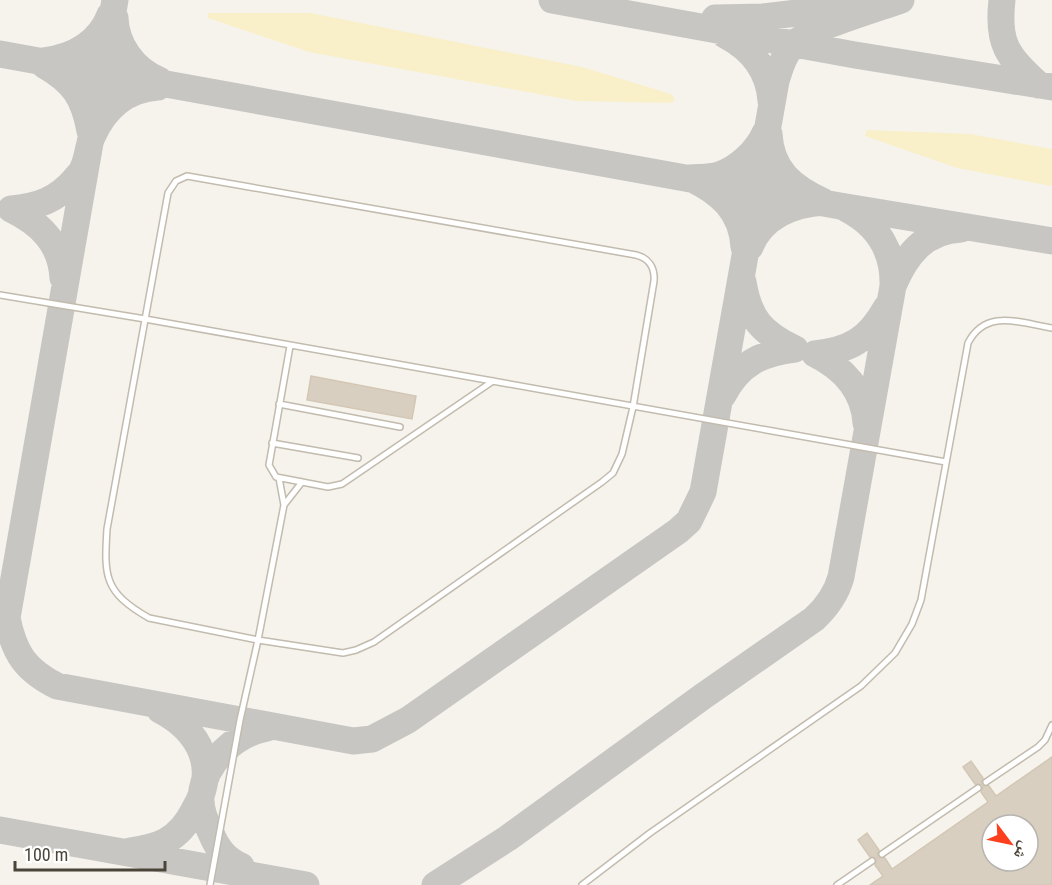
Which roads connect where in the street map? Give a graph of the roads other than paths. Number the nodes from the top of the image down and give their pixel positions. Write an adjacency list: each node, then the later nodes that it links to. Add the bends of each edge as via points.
1 (0, 295): 2 (lane)
2 (145, 319): 4 (lane); 7 (lane, via 168,193 176,181 187,176 636,255 651,264 655,275); 15 (lane, via 107,529 108,579 123,602 149,618)
3 (1052, 328): 11 (lane, via 995,320 976,330 968,343)
4 (290, 346): 5 (lane); 6 (lane)
5 (493, 381): 7 (lane); 13 (lane, via 342,484 328,487)
6 (279, 404): 8 (lane); 9 (lane)
7 (633, 407): 11 (lane); 15 (lane, via 620,461 608,477 374,642 343,653)
8 (400, 427)
9 (272, 443): 10 (lane); 12 (lane, via 269,465)
10 (358, 458)
11 (946, 462): 22 (lane, via 921,600 895,653 861,686)
12 (279, 478): 13 (lane); 14 (lane)
13 (302, 482): 14 (lane)
14 (284, 505): 15 (lane)
15 (258, 640): 21 (lane)
16 (1052, 725): 17 (lane, via 1038,747)
17 (986, 782)
18 (978, 788): 19 (lane)
19 (882, 854)
20 (872, 861): 23 (lane)
21 (210, 885)
22 (582, 885)
23 (837, 885)

